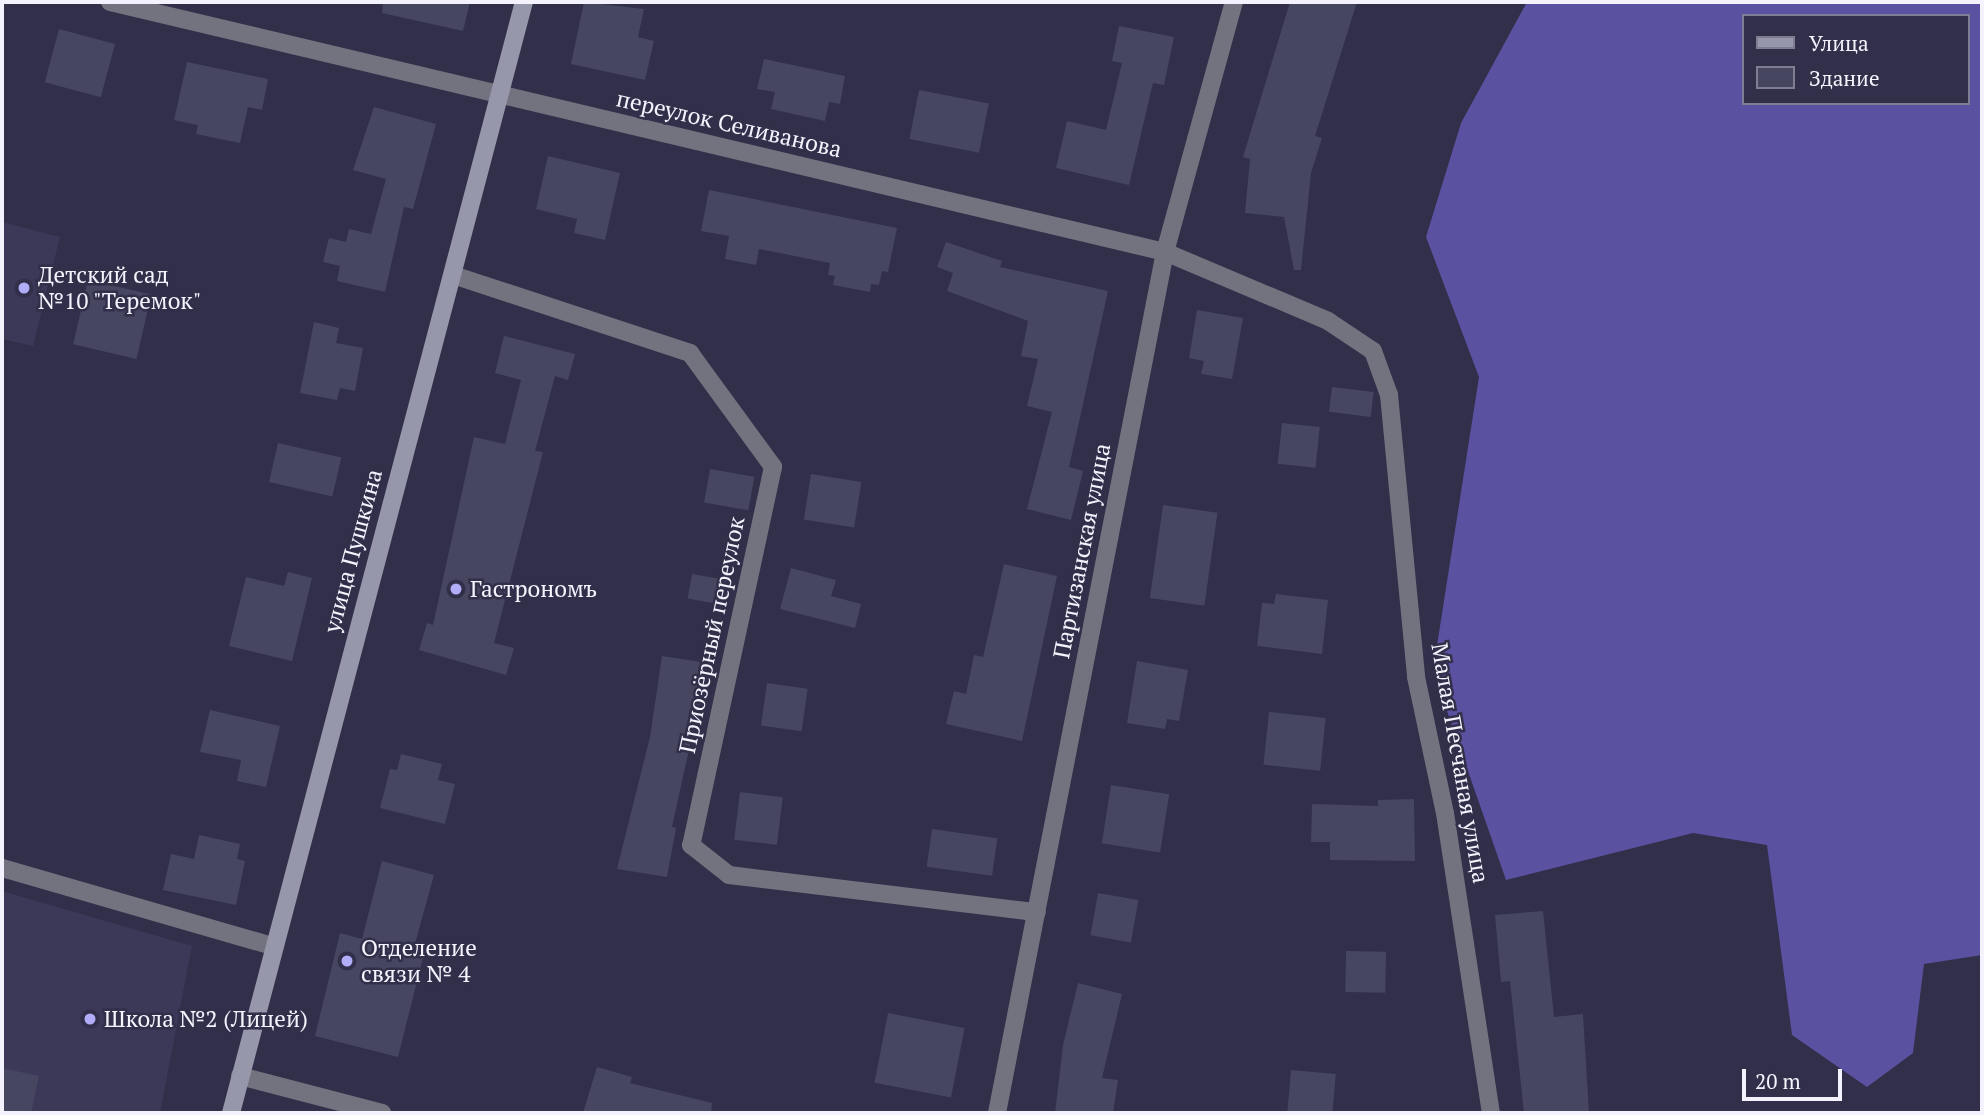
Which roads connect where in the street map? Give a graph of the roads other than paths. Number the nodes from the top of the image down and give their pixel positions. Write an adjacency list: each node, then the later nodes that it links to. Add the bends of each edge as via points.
1 (110, 2): 4 (street, переулок Селиванова)
2 (524, 2): 4 (street, улица Пушкина)
3 (1234, 2): 5 (street, Партизанская улица)
4 (499, 95): 5 (street, переулок Селиванова); 6 (street, улица Пушкина)
5 (1166, 252): 7 (street, переулок Селиванова); 9 (street, Партизанская улица)
6 (453, 275): 9 (street, Приозёрный переулок, via 690,353 773,467 691,845 729,875); 10 (street, улица Пушкина)
7 (1328, 321): 15 (street, Малая Песчаная улица, via 1373,351 1390,395 1416,677 1450,840)
8 (2, 868): 10 (street)
9 (1037, 912): 14 (street, Партизанская улица)
10 (272, 946): 11 (street, улица Пушкина)
11 (240, 1076): 12 (street, улица Пушкина); 13 (street)
12 (231, 1113)
13 (382, 1113)
14 (997, 1113)
15 (1491, 1113)

